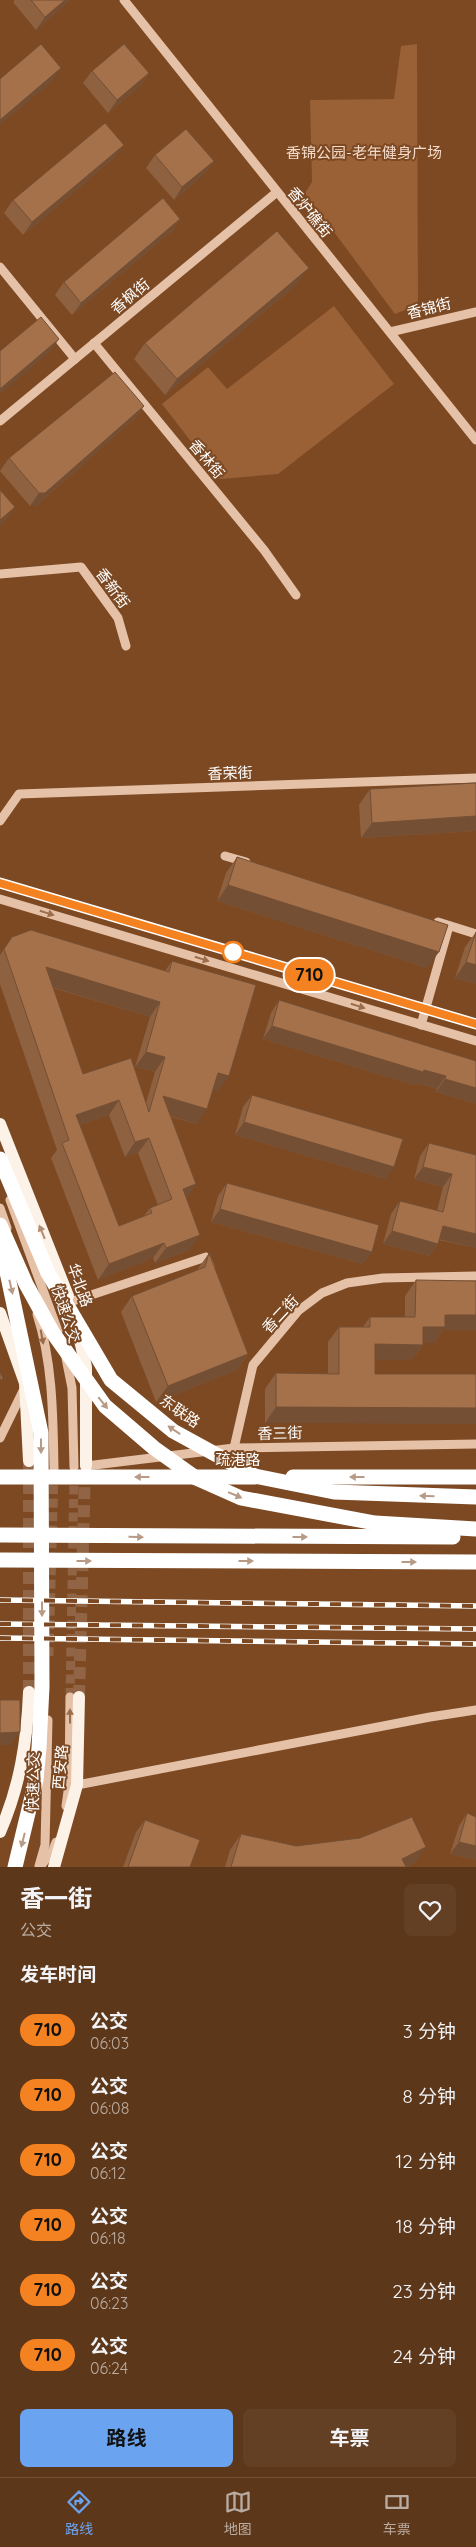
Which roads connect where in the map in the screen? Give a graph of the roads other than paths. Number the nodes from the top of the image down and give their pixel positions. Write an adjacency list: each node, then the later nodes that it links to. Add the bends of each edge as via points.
1 (124, 0): 2 (street, 香炉礁街)
2 (277, 192): 5 (street, 香炉礁街); 6 (street, 香枫街)
3 (0, 267): 7 (street)
4 (476, 312): 5 (street, 香锦街)
5 (390, 332): 9 (street, 香炉礁街)
6 (94, 343): 7 (street, 香枫街); 11 (street, 香林街, via 264,550)
7 (75, 359): 8 (street, 香枫街)
8 (0, 421)
9 (476, 440)
10 (0, 574): 12 (street, 香新街, via 81,567 118,618)
11 (296, 595)
12 (126, 646)
13 (476, 778): 14 (street, 香荣街, via 19,794)
14 (0, 821)
15 (225, 856): 16 (street)
16 (253, 865)
17 (0, 883): 22 (street)
18 (0, 899): 24 (street, one-way to 24)
19 (431, 920): 20 (street)
20 (449, 926): 21 (street); 22 (street)
21 (476, 934)
22 (425, 1009): 23 (street); 24 (street)
23 (476, 1024)
24 (420, 1025): 25 (street)
25 (476, 1041)
26 (0, 1124): 34 (main road, 华北路, one-way to 26)
27 (0, 1159): 45 (highway, 东联路, one-way to 27, via 334,1492 255,1476 173,1431 111,1380 48,1273)
28 (0, 1176): 41 (street, 快速公交, via 55,1319 71,1375)
29 (0, 1208): 42 (street, 快速公交, one-way to 42, via 40,1324 52,1404)
30 (0, 1225): 46 (highway, one-way to 46, via 26,1284 54,1333 105,1406 154,1448 196,1478 241,1498 375,1523)
31 (0, 1240): 58 (highway, one-way to 58, via 41,1433 42,1687 39,1748 36,1780)
32 (212, 1274): 34 (street, via 206,1257)
33 (476, 1276): 39 (street, 香二街, via 383,1278 347,1283 322,1293 298,1310 251,1361)
34 (70, 1302): 41 (main road, 华北路, via 86,1367)
35 (0, 1313): 36 (main road)
36 (25, 1383): 37 (street, via 20,1401); 40 (main road)
37 (0, 1438)
38 (476, 1444): 39 (street, 香三街)
39 (234, 1448): 41 (street, 香三街)
40 (29, 1461)
41 (80, 1467)
42 (54, 1468)
43 (0, 1476): 44 (highway, 疏港路, one-way to 43)
44 (476, 1477)
45 (476, 1497)
46 (476, 1529)
47 (0, 1534): 48 (highway, one-way to 48)
48 (476, 1537)
49 (0, 1560): 50 (highway, one-way to 50)
50 (476, 1562)
51 (28, 1692): 56 (main road, via 21,1771)
52 (48, 1697): 59 (street, 快速公交, via 45,1845)
53 (74, 1697): 55 (main road, 西安路); 57 (street, 快速公交, one-way to 53, via 66,1809)
54 (476, 1710): 55 (street)
55 (76, 1785): 60 (main road, 西安路)
56 (0, 1832)
57 (53, 1850): 59 (street, 快速公交); 60 (street)
58 (15, 1867)
59 (40, 1867)
60 (54, 1867)

